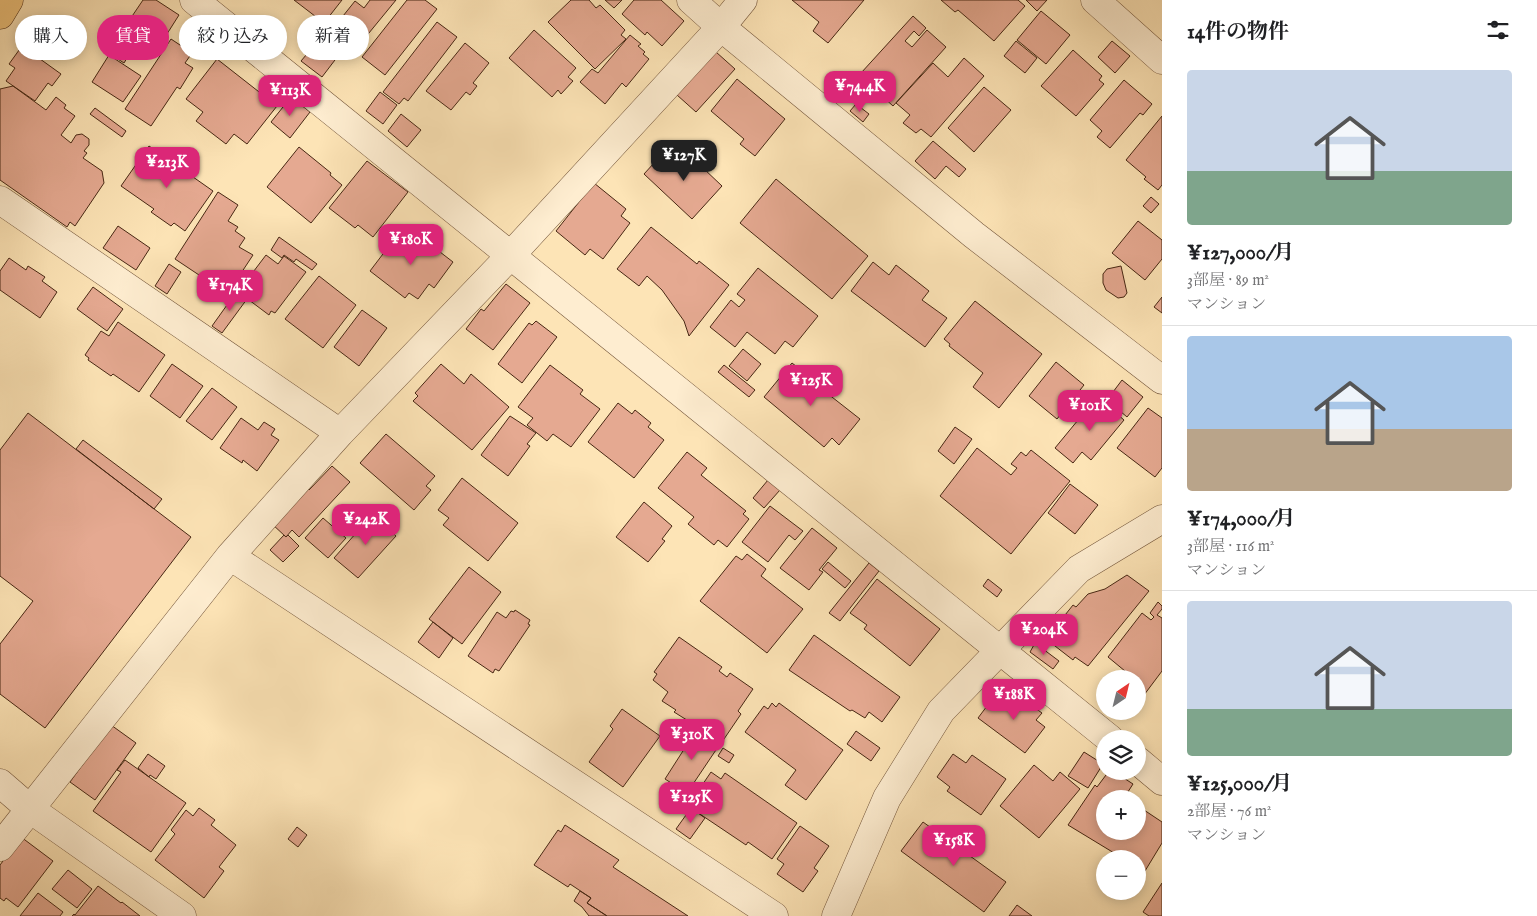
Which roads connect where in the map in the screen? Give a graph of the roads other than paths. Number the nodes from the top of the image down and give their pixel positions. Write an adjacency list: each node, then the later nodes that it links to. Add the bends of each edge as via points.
1 (9, 0): 6 (main road)
2 (194, 0): 10 (street)
3 (691, 0): 7 (street)
4 (743, 0): 7 (street)
5 (1095, 0): 8 (street)
6 (0, 14)
7 (721, 27): 10 (street); 11 (street, via 974,235)
8 (1162, 60)
9 (0, 200): 12 (street)
10 (511, 255): 12 (street); 15 (street)
11 (1162, 380)
12 (340, 433): 14 (street)
13 (1162, 519): 15 (street, via 1079,569)
14 (230, 556): 20 (street); 23 (street)
15 (1000, 649): 16 (street); 24 (street, via 941,711 887,798)
16 (1099, 730)
17 (1146, 768): 18 (street)
18 (1162, 781)
19 (0, 783): 20 (street)
20 (30, 809): 21 (street); 22 (street)
21 (0, 847)
22 (182, 916)
23 (774, 916)
24 (836, 916)

